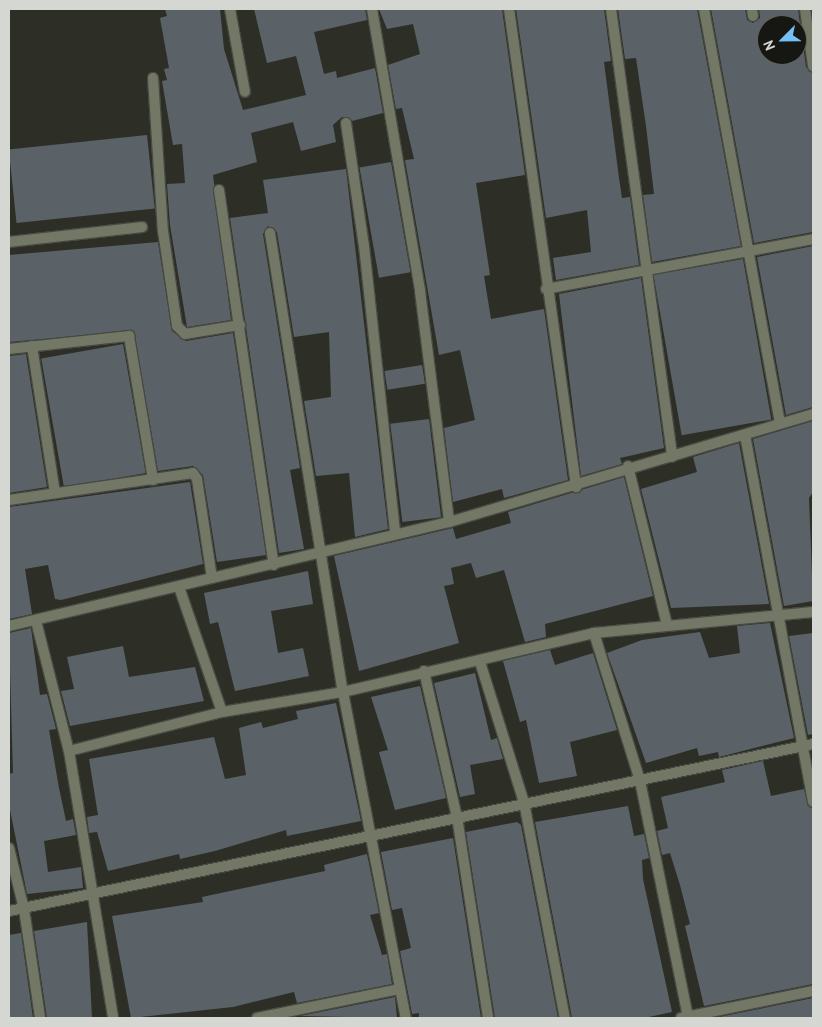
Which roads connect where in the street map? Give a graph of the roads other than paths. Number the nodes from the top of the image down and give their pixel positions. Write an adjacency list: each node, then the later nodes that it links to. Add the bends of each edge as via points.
1 (230, 9): 9 (street)
2 (372, 9): 31 (street, via 420,291)
3 (509, 9): 18 (street)
4 (610, 9): 17 (street)
5 (704, 9): 16 (street)
6 (805, 9): 7 (street)
7 (813, 66)
8 (153, 78): 19 (street, via 163,231 178,326 185,334)
9 (245, 92)
10 (346, 123): 32 (street, via 364,246)
11 (219, 190): 19 (street)
12 (142, 227): 15 (street)
13 (270, 234): 33 (street)
14 (813, 239): 16 (street)
15 (9, 242)
16 (746, 252): 17 (street); 23 (street)
17 (648, 272): 18 (street); 25 (street)
18 (546, 290): 28 (street)
19 (240, 325): 34 (street)
20 (32, 346): 21 (street); 27 (street, via 129,336); 29 (street)
21 (9, 349)
22 (813, 414): 23 (street)
23 (780, 422): 24 (street)
24 (745, 435): 25 (street); 37 (street)
25 (672, 457): 26 (street)
26 (628, 466): 28 (street); 40 (street)
27 (153, 480): 29 (street); 35 (street, via 196,475)
28 (576, 487): 31 (street)
29 (55, 493): 30 (street)
30 (9, 500)
31 (449, 522): 32 (street)
32 (395, 532): 33 (street)
33 (322, 553): 34 (street); 45 (street)
34 (274, 565): 35 (street)
35 (212, 578): 36 (street)
36 (179, 587): 39 (street); 46 (street)
37 (778, 612): 38 (street); 40 (street); 48 (street)
38 (813, 612)
39 (36, 621): 41 (street); 49 (street)
40 (668, 625): 42 (street)
41 (9, 626)
42 (594, 633): 43 (street); 50 (street)
43 (480, 662): 44 (street); 51 (street)
44 (424, 671): 45 (street); 53 (street)
45 (343, 692): 46 (street); 54 (street)
46 (222, 712): 49 (street)
47 (813, 744): 48 (street)
48 (802, 746): 50 (street); 52 (street)
49 (69, 751): 56 (street)
50 (640, 782): 51 (street); 61 (street)
51 (524, 802): 53 (street); 67 (street)
52 (813, 802)
53 (456, 816): 54 (street); 66 (street)
54 (373, 834): 56 (street); 59 (street)
55 (9, 848): 57 (street)
56 (96, 896): 57 (street); 63 (street)
57 (24, 909): 58 (street); 62 (street)
58 (9, 911)
59 (400, 989): 64 (street); 65 (street)
60 (813, 991): 61 (street)
61 (684, 1017)
62 (40, 1018)
63 (114, 1018)
64 (257, 1018)
65 (406, 1018)
66 (488, 1018)
67 (565, 1018)

